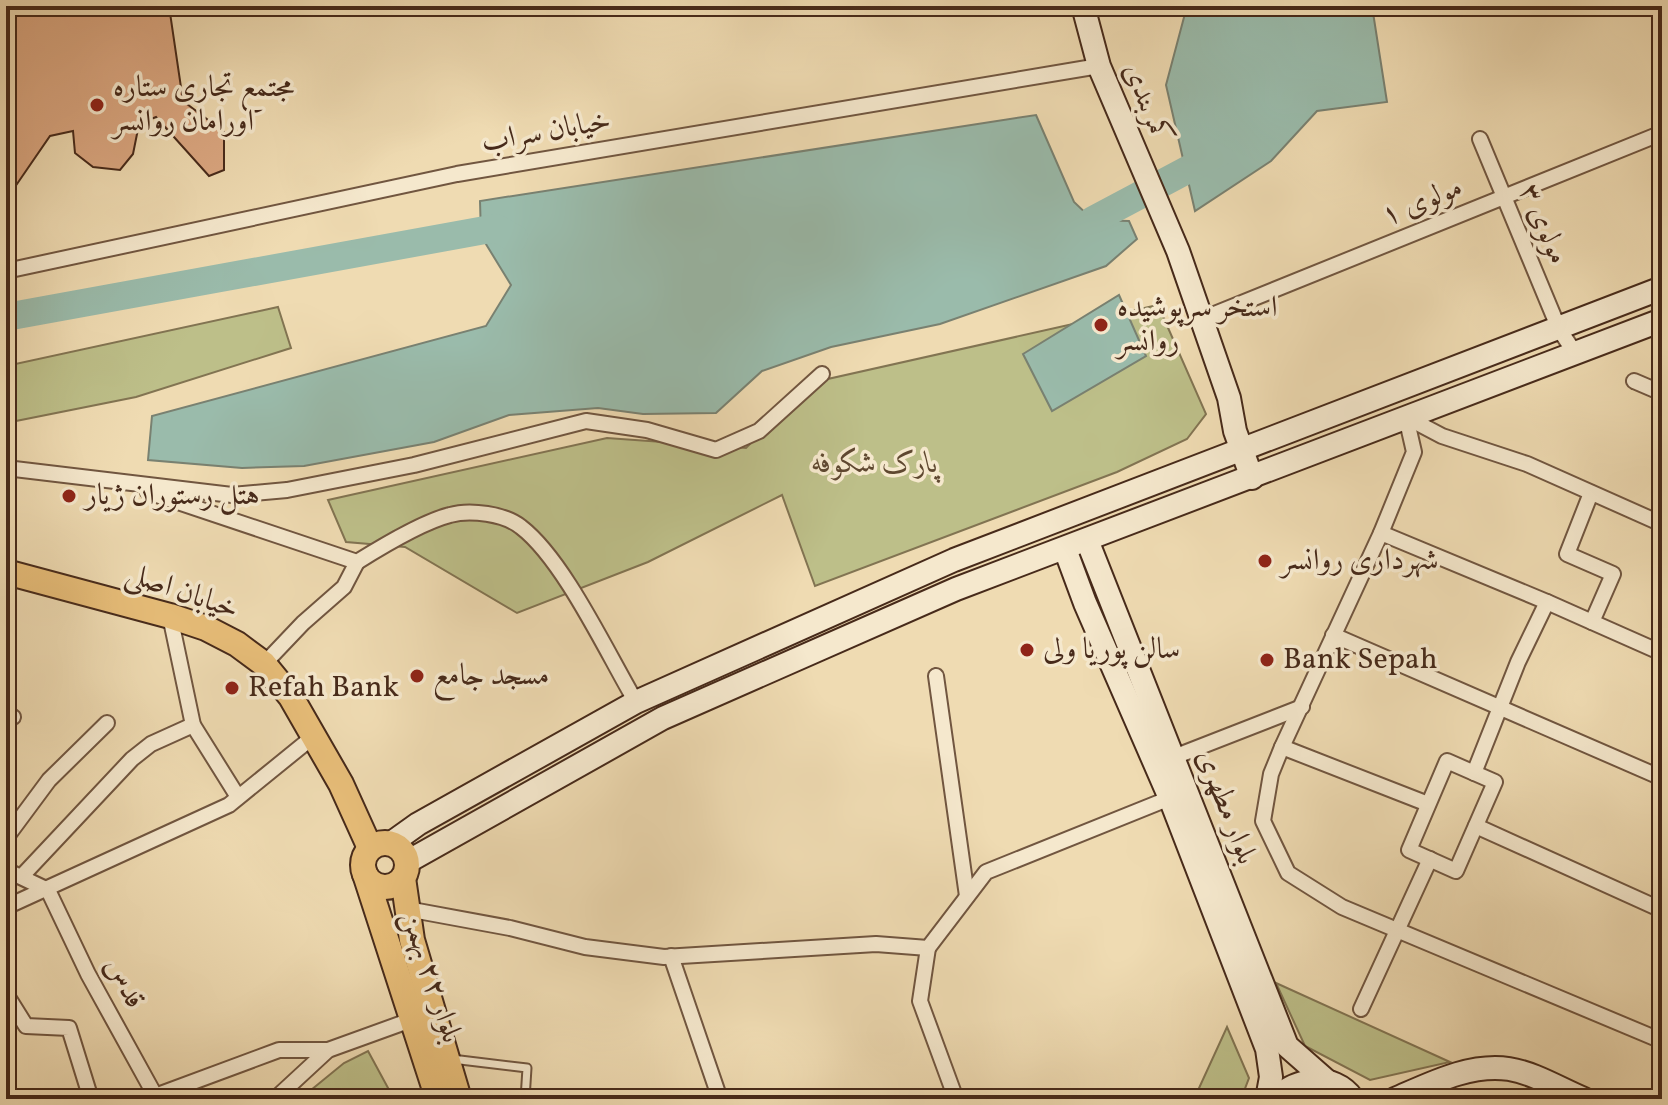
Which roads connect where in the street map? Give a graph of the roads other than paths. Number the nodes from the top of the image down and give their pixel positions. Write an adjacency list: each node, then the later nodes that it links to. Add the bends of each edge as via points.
1 (1083, 6): 2 (main road, کمربندی)
2 (1099, 66): 6 (street, خیابان سراب, via 457,174); 8 (main road, کمربندی)
3 (1662, 133): 5 (street, مولوی ۱)
4 (1480, 139): 5 (street, مولوی ۳)
5 (1504, 197): 8 (street, مولوی ۱); 10 (street, مولوی ۳)
6 (6, 271)
7 (1662, 288): 10 (main road)
8 (1202, 319): 16 (main road, کمربندی)
9 (1662, 320): 11 (main road)
10 (1559, 329): 11 (street, مولوی ۳); 16 (main road)
11 (1575, 353): 15 (main road)
12 (822, 374): 19 (street, via 759,431 716,450 647,430 586,421 414,465 287,490 232,495)
13 (1634, 381): 14 (street)
14 (1662, 393)
15 (1406, 417): 18 (main road); 20 (street); 22 (street, via 1414,452)
16 (1242, 448): 18 (main road, کمربندی); 27 (main road)
17 (6, 468): 19 (street)
18 (1252, 478): 23 (main road)
19 (117, 482): 25 (street)
20 (1591, 493): 21 (street); 31 (street, via 1567,554 1613,574)
21 (1662, 524)
22 (1381, 533): 28 (street); 32 (street)
23 (1087, 540): 24 (main road); 43 (main road, بلوار مطهری)
24 (1065, 549): 29 (main road); 47 (main road, بلوار مطهری)
25 (357, 562): 34 (street, via 344,587); 36 (street, via 451,514 488,514 519,525 568,585)
26 (6, 572): 30 (main road, خیابان اصلی)
27 (893, 587): 29 (main road); 36 (main road)
28 (1547, 602): 31 (street); 38 (street)
29 (902, 612): 51 (main road, via 663,718)
30 (170, 616): 34 (main road, خیابان اصلی, via 227,638); 40 (street)
31 (1592, 622): 33 (street)
32 (1333, 635): 37 (street); 38 (street)
33 (1662, 653)
34 (264, 664): 41 (main road, خیابان اصلی)
35 (936, 676): 57 (street)
36 (636, 702): 51 (main road, via 418,824)
37 (1302, 707): 42 (street); 43 (street)
38 (1499, 707): 44 (street); 45 (street)
39 (107, 723): 50 (street, via 49,780)
40 (193, 725): 46 (street); 55 (street, via 132,759)
41 (314, 736): 46 (street); 51 (main road, خیابان اصلی)
42 (1282, 747): 48 (street); 61 (street, via 1263,821 1288,873 1342,907)
43 (1174, 757): 70 (main road, بلوار مطهری, via 1287,1046)
44 (1474, 773): 48 (street, via 1447,761); 49 (street, via 1495,782)
45 (1662, 778)
46 (238, 797): 56 (street)
47 (1170, 798): 57 (street, via 986,872); 79 (main road, بلوار مطهری, via 1267,1049)
48 (1428, 804): 52 (street, via 1409,850)
49 (1476, 826): 52 (street, via 1456,871); 60 (street)
50 (6, 838)
51 (393, 858): 54 (main road, via 363,860); 54 (main road, via 393,886 381,887); 59 (main road, بلوار ۲۲ بهمن)
52 (1430, 859): 61 (street)
53 (6, 870): 55 (street)
54 (365, 874): 66 (main road, بلوار ۲۲ بهمن)
55 (22, 876): 56 (street)
56 (48, 890): 58 (street); 71 (street, قدس)
57 (967, 896): 62 (street)
58 (6, 907)
59 (407, 909): 63 (street, via 585,947); 69 (main road, بلوار ۲۲ بهمن)
60 (1662, 910)
61 (1398, 931): 65 (street); 67 (street)
62 (928, 948): 63 (street, via 876,944); 78 (street, via 920,1001)
63 (671, 956): 77 (street)
64 (6, 994): 72 (street, via 26,1026 69,1028)
65 (1361, 1009)
66 (411, 1020): 68 (street); 74 (main road, بلوار ۲۲ بهمن)
67 (1662, 1041)
68 (328, 1050): 71 (street, via 279,1050); 73 (street)
69 (445, 1058): 75 (main road, بلوار ۲۲ بهمن); 76 (lane, via 527,1068)
70 (1328, 1082): 80 (main road, via 1307,1080); 81 (main road, بلوار مطهری)
71 (156, 1097)
72 (91, 1099)
73 (275, 1099)
74 (438, 1099)
75 (459, 1099)
76 (525, 1099)
77 (720, 1099)
78 (956, 1099)
79 (1267, 1099)
80 (1275, 1099)
81 (1353, 1099)
82 (1395, 1099): 83 (main road, via 1482,1068 1527,1074)
83 (1584, 1099)

